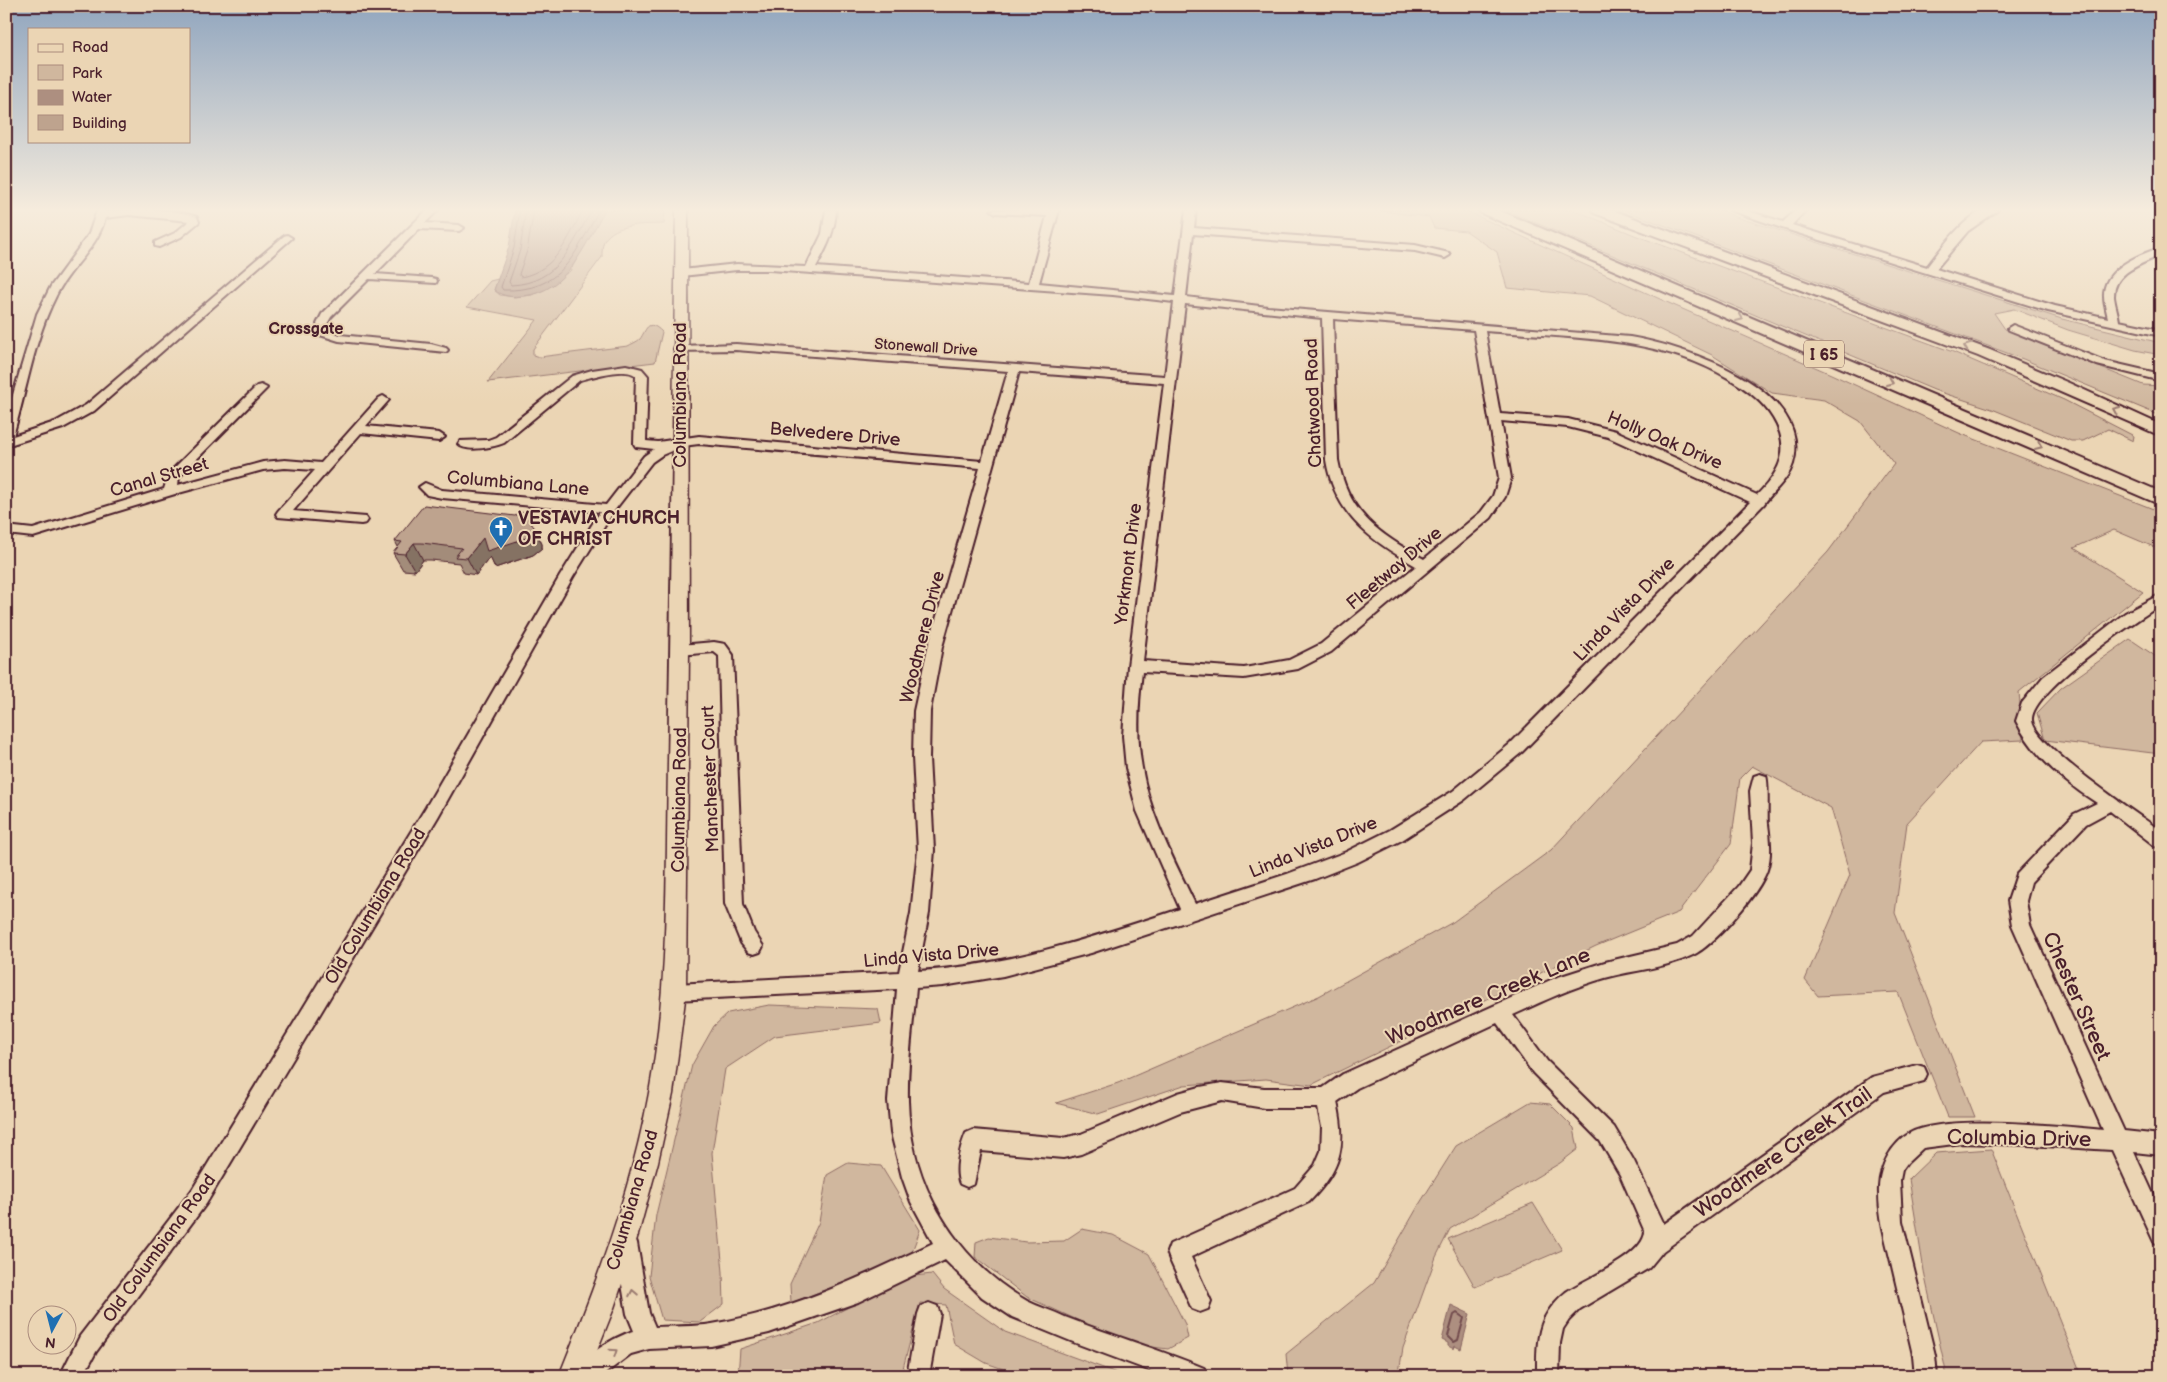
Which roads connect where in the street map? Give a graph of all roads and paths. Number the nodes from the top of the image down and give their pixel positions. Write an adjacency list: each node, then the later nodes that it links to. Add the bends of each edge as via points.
1 (63, 274): 31 (street, via 38,325)
2 (245, 274): 31 (street, via 90,408 59,426)
3 (682, 274): 20 (main road, Columbiana Road)
4 (872, 274): 13 (street, Linda Vista Drive)
5 (1036, 274): 13 (street)
6 (1183, 274): 14 (street, Yorkmont Drive)
7 (1637, 274): 38 (highway, I 65, one-way to 38)
8 (1773, 274): 29 (highway, one-way to 8, via 1984,353)
9 (1940, 274): 16 (street, via 2052,309)
10 (2119, 274): 16 (street, via 2114,278 2109,296)
11 (366, 276): 12 (street); 21 (street, via 323,320 324,333 339,338 431,346)
12 (432, 280)
13 (1033, 286): 14 (street, Linda Vista Drive)
14 (1180, 300): 15 (street, Linda Vista Drive); 24 (street, Yorkmont Drive)
15 (1327, 315): 17 (street, Linda Vista Drive); 43 (street, Chatwood Road, via 1335,481 1353,514 1375,535)
16 (2114, 323): 19 (street)
17 (1480, 327): 27 (street, Fleetway Drive); 39 (street, Linda Vista Drive, via 1614,338 1666,348 1718,367 1746,384 1784,424 1791,446 1784,472)
18 (2013, 328): 23 (street, via 2101,363)
19 (2161, 333)
20 (680, 349): 22 (street, Stonewall Drive, via 736,347); 32 (main road, Columbiana Road)
21 (442, 350)
22 (1014, 368): 24 (street, Stonewall Drive); 34 (street, Woodmere Drive)
23 (2161, 378)
24 (1170, 380): 46 (street, Yorkmont Drive)
25 (261, 388): 37 (street, via 173,476)
26 (382, 400): 28 (street)
27 (1495, 417): 39 (street, Holly Oak Drive, via 1568,423 1612,434); 43 (street, Fleetway Drive, via 1505,478 1499,497 1486,515)
28 (357, 429): 30 (street); 35 (street)
29 (2161, 430)
30 (439, 437)
31 (6, 441)
32 (680, 443): 33 (street, Belvedere Drive, via 640,444 642,376 638,371 626,368 576,378 500,440 490,444); 34 (street, Belvedere Drive, via 699,440 734,442); 40 (street, Old Columbiana Road, via 648,459); 45 (main road, Columbiana Road)
33 (464, 444)
34 (987, 465): 52 (street, Woodmere Drive, via 924,692 921,735 926,850 920,913)
35 (323, 467): 37 (street, Canal Street, via 263,466); 41 (street, via 283,514)
36 (425, 487): 40 (street, Columbiana Lane, via 442,494)
37 (170, 491): 42 (street, Canal Street, via 33,533)
38 (2161, 499)
39 (1759, 501): 50 (street, Linda Vista Drive, via 1516,748 1448,804 1388,840 1352,857)
40 (610, 509): 68 (street, Old Columbiana Road, via 567,576 432,812 199,1197 88,1344)
41 (361, 520)
42 (6, 530)
43 (1426, 566): 46 (street, Fleetway Drive, via 1326,648 1294,664 1244,673)
44 (2158, 601): 48 (street, via 2130,617 2048,682 2027,706 2024,720 2031,735 2054,760)
45 (680, 650): 51 (street, Manchester Court, via 714,647 726,655 734,904); 53 (main road, Columbiana Road)
46 (1135, 666): 50 (street, Yorkmont Drive, via 1130,726 1135,776 1151,828)
47 (1760, 780): 54 (street, Woodmere Creek Lane, via 1757,795 1762,843 1760,865 1739,899 1711,930 1693,946 1583,976)
48 (2110, 803): 49 (street); 57 (street, Chester Street, via 2080,819 2023,879 2017,901 2021,925)
49 (2161, 841)
50 (1190, 912): 52 (street, Linda Vista Drive, via 1012,968 983,974)
51 (754, 946)
52 (907, 980): 53 (street, Linda Vista Drive); 63 (street, Woodmere Drive, via 898,1101 901,1133 921,1202)
53 (675, 992): 61 (main road, Columbiana Road, via 661,1094)
54 (1500, 1012): 56 (street, Woodmere Creek Lane, via 1350,1081); 62 (street, via 1540,1067 1618,1149 1652,1220 1656,1231)
55 (1917, 1074): 62 (street, Woodmere Creek Trail, via 1879,1084)
56 (1326, 1098): 59 (street, via 1281,1099 1222,1092 1200,1096 1064,1148 973,1140); 64 (street, via 1334,1136 1326,1166 1317,1180 1302,1194 1178,1252)
57 (2118, 1140): 58 (street, Columbia Drive); 60 (street, Chester Street); 73 (street, Columbia Drive, via 1954,1134 1919,1140 1897,1159 1890,1182 1892,1221 1924,1355)
58 (2161, 1145)
59 (967, 1177)
60 (2161, 1234)
61 (625, 1235): 66 (street, one-way to 61, via 638,1314); 69 (main road, Columbiana Road)
62 (1655, 1243): 67 (street, Woodmere Creek Trail, via 1641,1260 1572,1301 1561,1312 1553,1325 1549,1343)
63 (948, 1247): 66 (street, via 850,1294 769,1322 710,1335); 72 (street, Woodmere Drive, via 990,1289 1020,1309)
64 (1200, 1301)
65 (929, 1314): 71 (street)
66 (649, 1338): 70 (street, one-way to 66, via 626,1344)
67 (1550, 1374)
68 (71, 1376)
69 (573, 1376)
70 (584, 1376)
71 (918, 1376)
72 (1196, 1376)
73 (1926, 1376)

